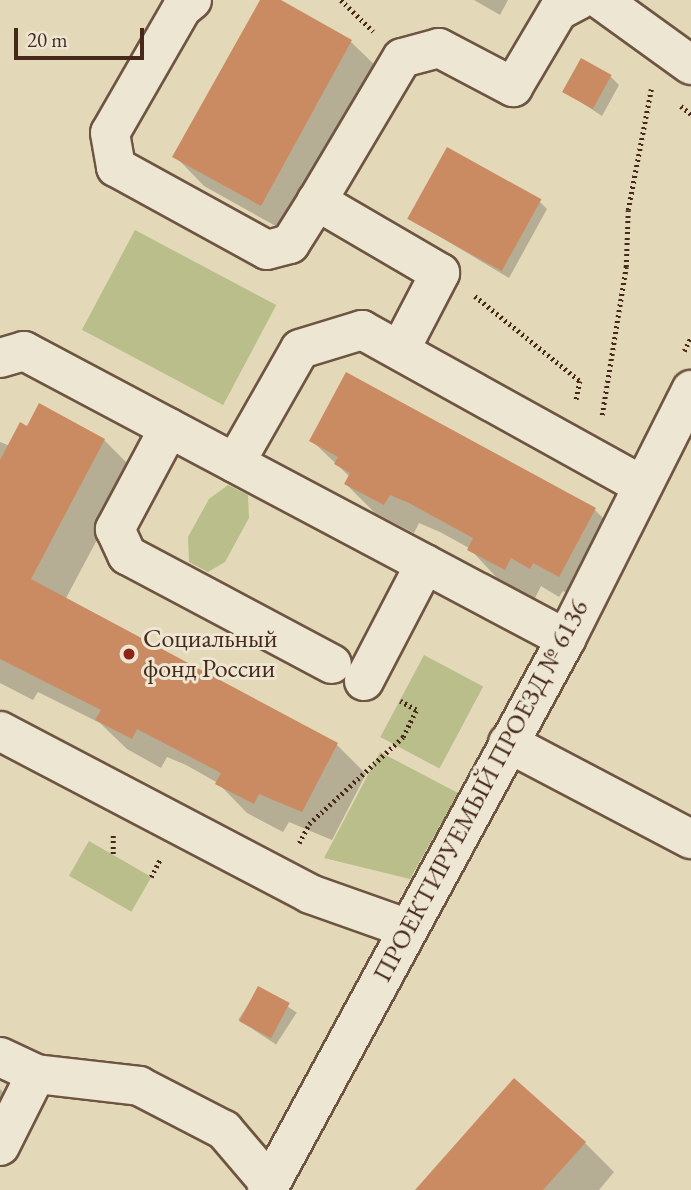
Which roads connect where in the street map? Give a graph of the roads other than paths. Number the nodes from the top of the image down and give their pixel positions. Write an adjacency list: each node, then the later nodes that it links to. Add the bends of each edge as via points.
1 (579, 0): 5 (street, via 558,11 513,87 439,48 402,58)
2 (601, 0): 4 (street)
3 (181, 3): 5 (street, via 110,133 116,167 267,250 290,244)
4 (691, 65)
5 (317, 201): 6 (street, via 440,273)
6 (400, 351): 10 (street, via 362,330 300,349); 11 (street)
7 (0, 358): 9 (street, via 24,351)
8 (691, 390): 11 (street, ПРОЕКТИРУЕМЫЙ ПРОЕЗД № 6136)
9 (169, 428): 10 (street); 12 (street, via 116,528 127,555 348,672)
10 (235, 463): 12 (street)
11 (642, 485): 13 (street, ПРОЕКТИРУЕМЫЙ ПРОЕЗД № 6136)
12 (425, 564): 13 (street)
13 (566, 639): 15 (street, ПРОЕКТИРУЕМЫЙ ПРОЕЗД № 6136)
14 (0, 732): 17 (street, via 310,894)
15 (508, 743): 16 (street); 17 (street, ПРОЕКТИРУЕМЫЙ ПРОЕЗД № 6136)
16 (691, 839)
17 (406, 928): 21 (street, ПРОЕКТИРУЕМЫЙ ПРОЕЗД № 6136)
18 (0, 1057): 19 (street)
19 (36, 1074): 20 (street); 21 (street, via 139,1086 224,1130)
20 (0, 1146)
21 (268, 1187)

